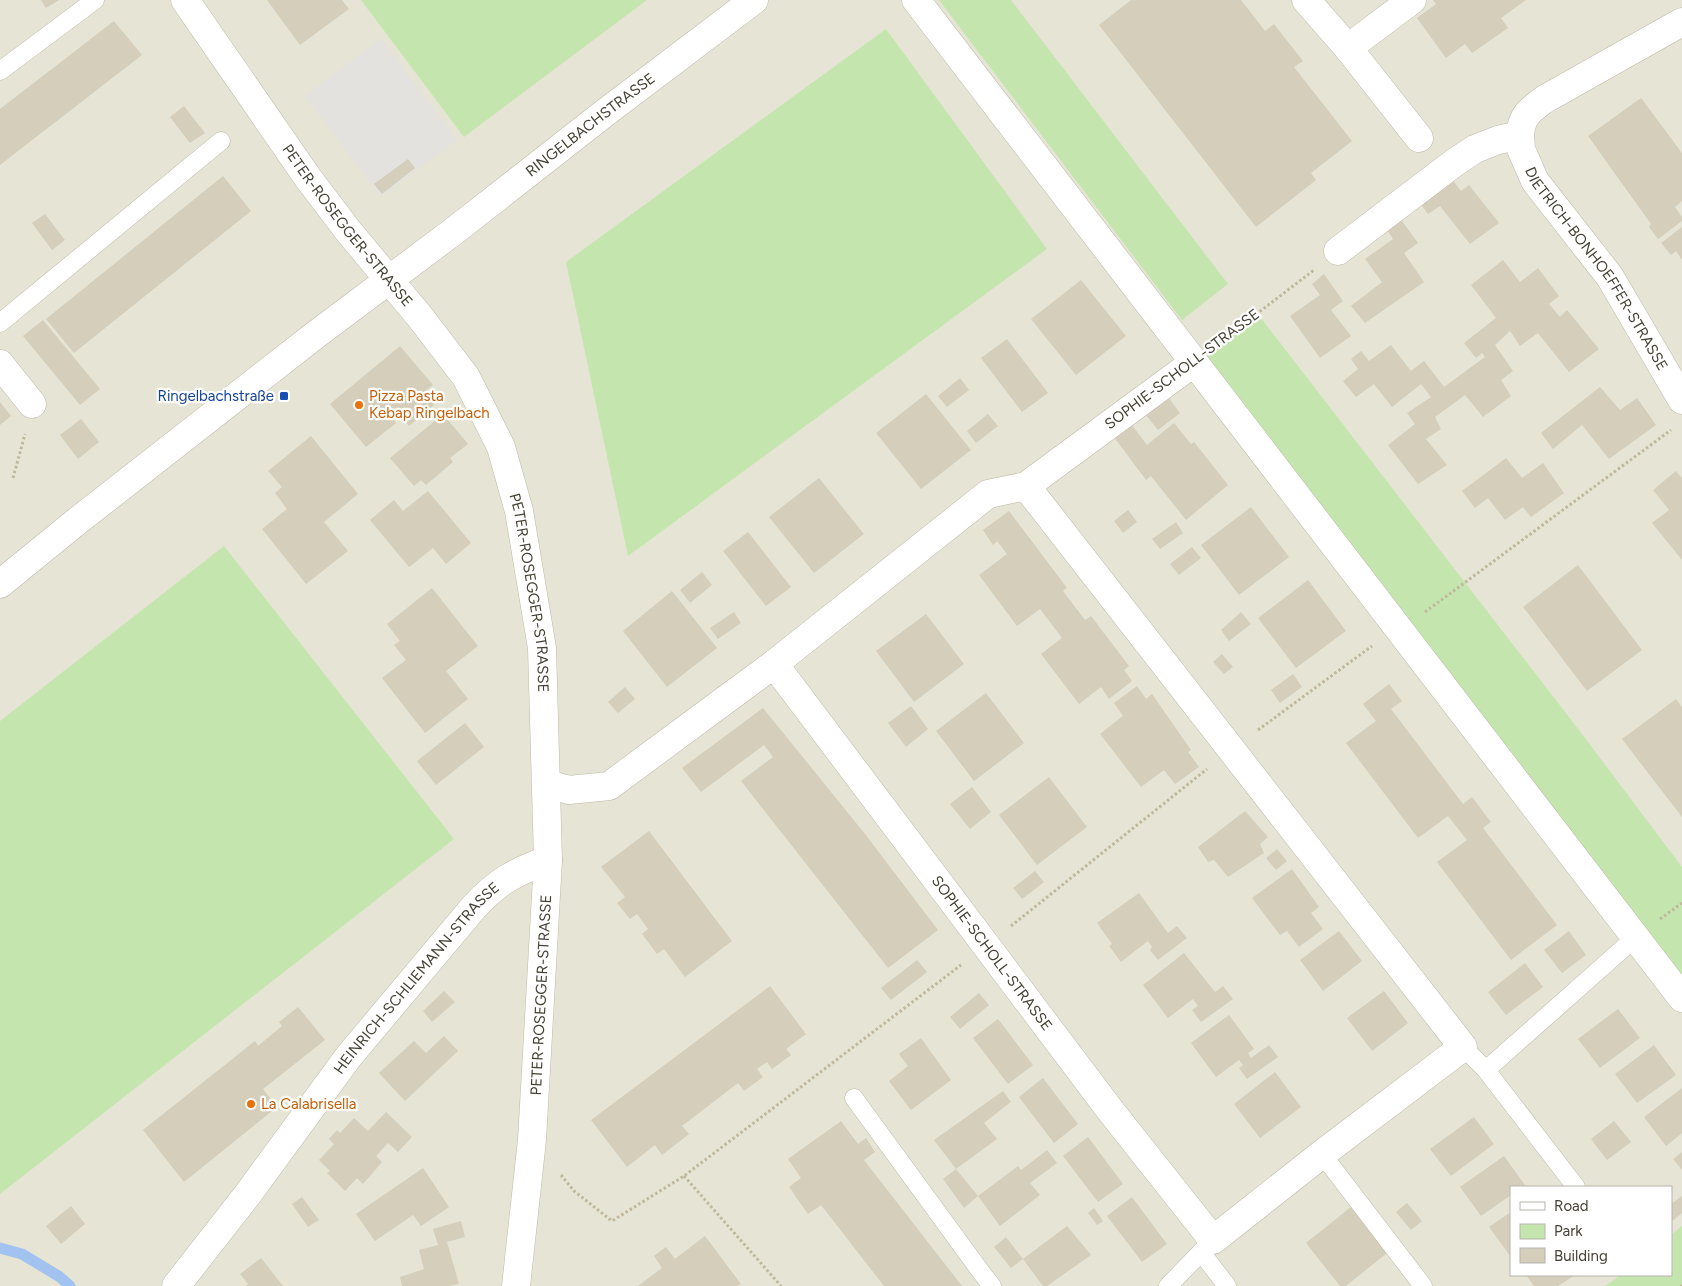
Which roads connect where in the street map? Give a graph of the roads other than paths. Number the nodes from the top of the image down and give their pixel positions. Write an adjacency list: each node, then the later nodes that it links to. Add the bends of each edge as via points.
1 (94, 0): 9 (lane)
2 (185, 0): 14 (street, PETER-ROSEGGER-STRASSE, via 308,178)
3 (754, 0): 14 (street, RINGELBACHSTRASSE)
4 (916, 0): 17 (street)
5 (1306, 0): 8 (street)
6 (1412, 0): 8 (street)
7 (1682, 22): 10 (street, via 1545,99 1521,122)
8 (1348, 48): 11 (street)
9 (0, 71)
10 (1520, 135): 13 (street, via 1475,149); 18 (street, DIETRICH-BONHOEFFER-STRASSE, via 1521,149 1535,181 1610,277)
11 (1419, 138)
12 (221, 141): 15 (lane)
13 (1338, 251)
14 (388, 280): 21 (street, RINGELBACHSTRASSE); 23 (street, PETER-ROSEGGER-STRASSE, via 466,377 501,447 520,512 542,648)
15 (0, 323)
16 (0, 364): 19 (street)
17 (1189, 365): 20 (street, SOPHIE-SCHOLL-STRASSE); 25 (street)
18 (1682, 400)
19 (32, 404)
20 (1026, 486): 22 (street, SOPHIE-SCHOLL-STRASSE, via 988,494); 27 (street)
21 (0, 584)
22 (774, 664): 23 (street, SOPHIE-SCHOLL-STRASSE, via 609,786 570,790); 32 (street, SOPHIE-SCHOLL-STRASSE, via 988,945)
23 (547, 784): 24 (street, PETER-ROSEGGER-STRASSE)
24 (548, 860): 33 (street, HEINRICH-SCHLIEMANN-STRASSE, via 514,873 486,893 349,1056); 34 (street, PETER-ROSEGGER-STRASSE, via 532,1140)
25 (1636, 937): 26 (street); 28 (lane)
26 (1682, 998)
27 (1463, 1047): 28 (lane); 30 (street)
28 (1486, 1070): 31 (lane)
29 (854, 1098): 35 (lane)
30 (1322, 1154): 32 (street); 38 (lane)
31 (1575, 1186)
32 (1207, 1246): 36 (lane); 37 (lane, SOPHIE-SCHOLL-STRASSE)
33 (176, 1286)
34 (516, 1286)
35 (992, 1286)
36 (1168, 1286)
37 (1227, 1286)
38 (1423, 1286)

